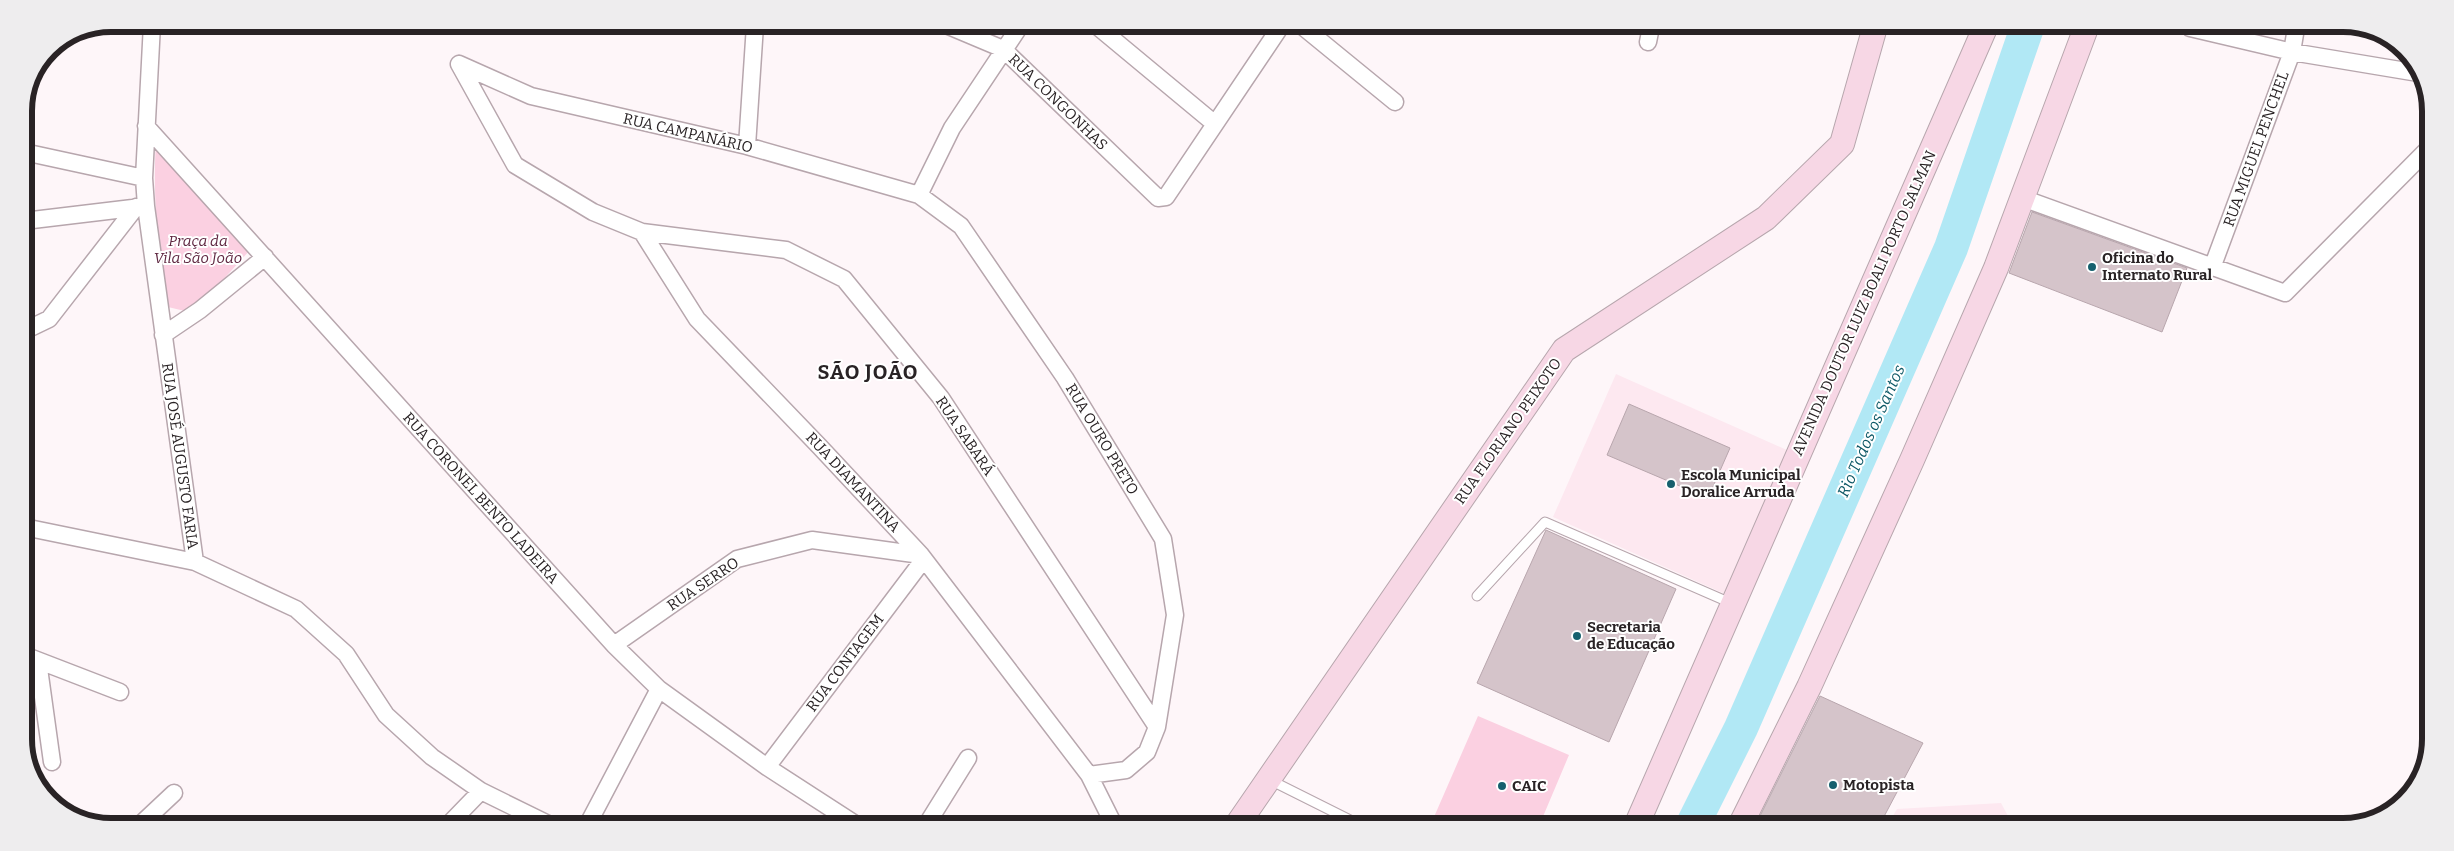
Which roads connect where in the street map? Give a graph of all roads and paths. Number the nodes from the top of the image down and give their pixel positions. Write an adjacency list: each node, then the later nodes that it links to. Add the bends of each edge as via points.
1 (152, 32): 19 (street, RUA JOSÉ AUGUSTO FARIA)
2 (755, 32): 20 (street)
3 (963, 32): 13 (street, RUA CONGONHAS)
4 (1016, 32): 13 (street)
5 (1104, 32): 18 (street)
6 (1276, 32): 18 (street)
7 (1309, 32): 17 (street)
8 (1874, 32): 48 (street, RUA FLORIANO PEIXOTO, via 1842,144 1766,218 1564,350)
9 (1983, 32): 37 (street, AVENIDA DOUTOR LUIZ BOALI PORTO SALMAN)
10 (2084, 32): 25 (street)
11 (2207, 32): 14 (street)
12 (2295, 32): 14 (street, RUA MIGUEL PENCHEL)
13 (1003, 49): 18 (street, RUA CONGONHAS, via 1158,198 1166,198); 24 (street, via 952,128)
14 (2292, 52): 16 (street); 30 (street, RUA MIGUEL PENCHEL)
15 (459, 64): 20 (street, RUA CAMPANÁRIO, via 531,96); 28 (street, RUA SABARÁ, via 515,165 593,212)
16 (2411, 72)
17 (1395, 102)
18 (1215, 124)
19 (146, 126): 23 (street, RUA JOSÉ AUGUSTO FARIA); 29 (street, RUA CORONEL BENTO LADEIRA)
20 (747, 146): 24 (street, RUA CAMPANÁRIO)
21 (32, 154): 23 (street)
22 (2421, 156): 30 (street, via 2285,293)
23 (144, 178): 26 (street, RUA JOSÉ AUGUSTO FARIA)
24 (919, 195): 43 (street, RUA OURO PRETO, via 961,226 1065,378 1163,539 1174,615)
25 (2022, 198): 30 (street); 61 (street, via 1996,268 1912,460 1809,687)
26 (141, 207): 27 (street); 31 (street, via 50,319); 32 (street, RUA JOSÉ AUGUSTO FARIA)
27 (32, 220)
28 (642, 232): 34 (street, RUA DIAMANTINA, via 697,319); 43 (street, RUA SABARÁ, via 786,250 844,278 941,398)
29 (265, 257): 32 (street, via 200,310); 38 (street, RUA CORONEL BENTO LADEIRA)
30 (2212, 268)
31 (32, 327)
32 (163, 335): 35 (street, RUA JOSÉ AUGUSTO FARIA)
33 (33, 529): 35 (street)
34 (922, 557): 38 (street, RUA SERRO, via 812,540 737,559); 46 (street, RUA CONTAGEM); 47 (street, RUA DIAMANTINA)
35 (195, 562): 49 (street, RUA JOSÉ AUGUSTO FARIA, via 296,609 346,654 386,714 432,757)
36 (1477, 596): 37 (lane, via 1544,522)
37 (1733, 604): 60 (street, AVENIDA DOUTOR LUIZ BOALI PORTO SALMAN)
38 (614, 645): 41 (street, RUA CORONEL BENTO LADEIRA)
39 (33, 659): 42 (street)
40 (33, 667): 45 (street)
41 (658, 689): 46 (street, RUA CORONEL BENTO LADEIRA); 54 (street)
42 (120, 692)
43 (1157, 727): 47 (street, RUA OURO PRETO, via 1147,752 1126,770)
44 (968, 758): 56 (street)
45 (52, 762)
46 (767, 767): 55 (street, RUA CORONEL BENTO LADEIRA)
47 (1089, 776): 57 (street, RUA DIAMANTINA)
48 (1268, 778): 58 (street, RUA FLORIANO PEIXOTO); 59 (lane)
49 (481, 791): 52 (street); 53 (street, RUA JOSÉ AUGUSTO FARIA)
50 (174, 793): 51 (street)
51 (147, 818)
52 (456, 818)
53 (536, 818)
54 (591, 818)
55 (846, 818)
56 (931, 818)
57 (1110, 818)
58 (1242, 818)
59 (1346, 818)
60 (1639, 818)
61 (1744, 818)

